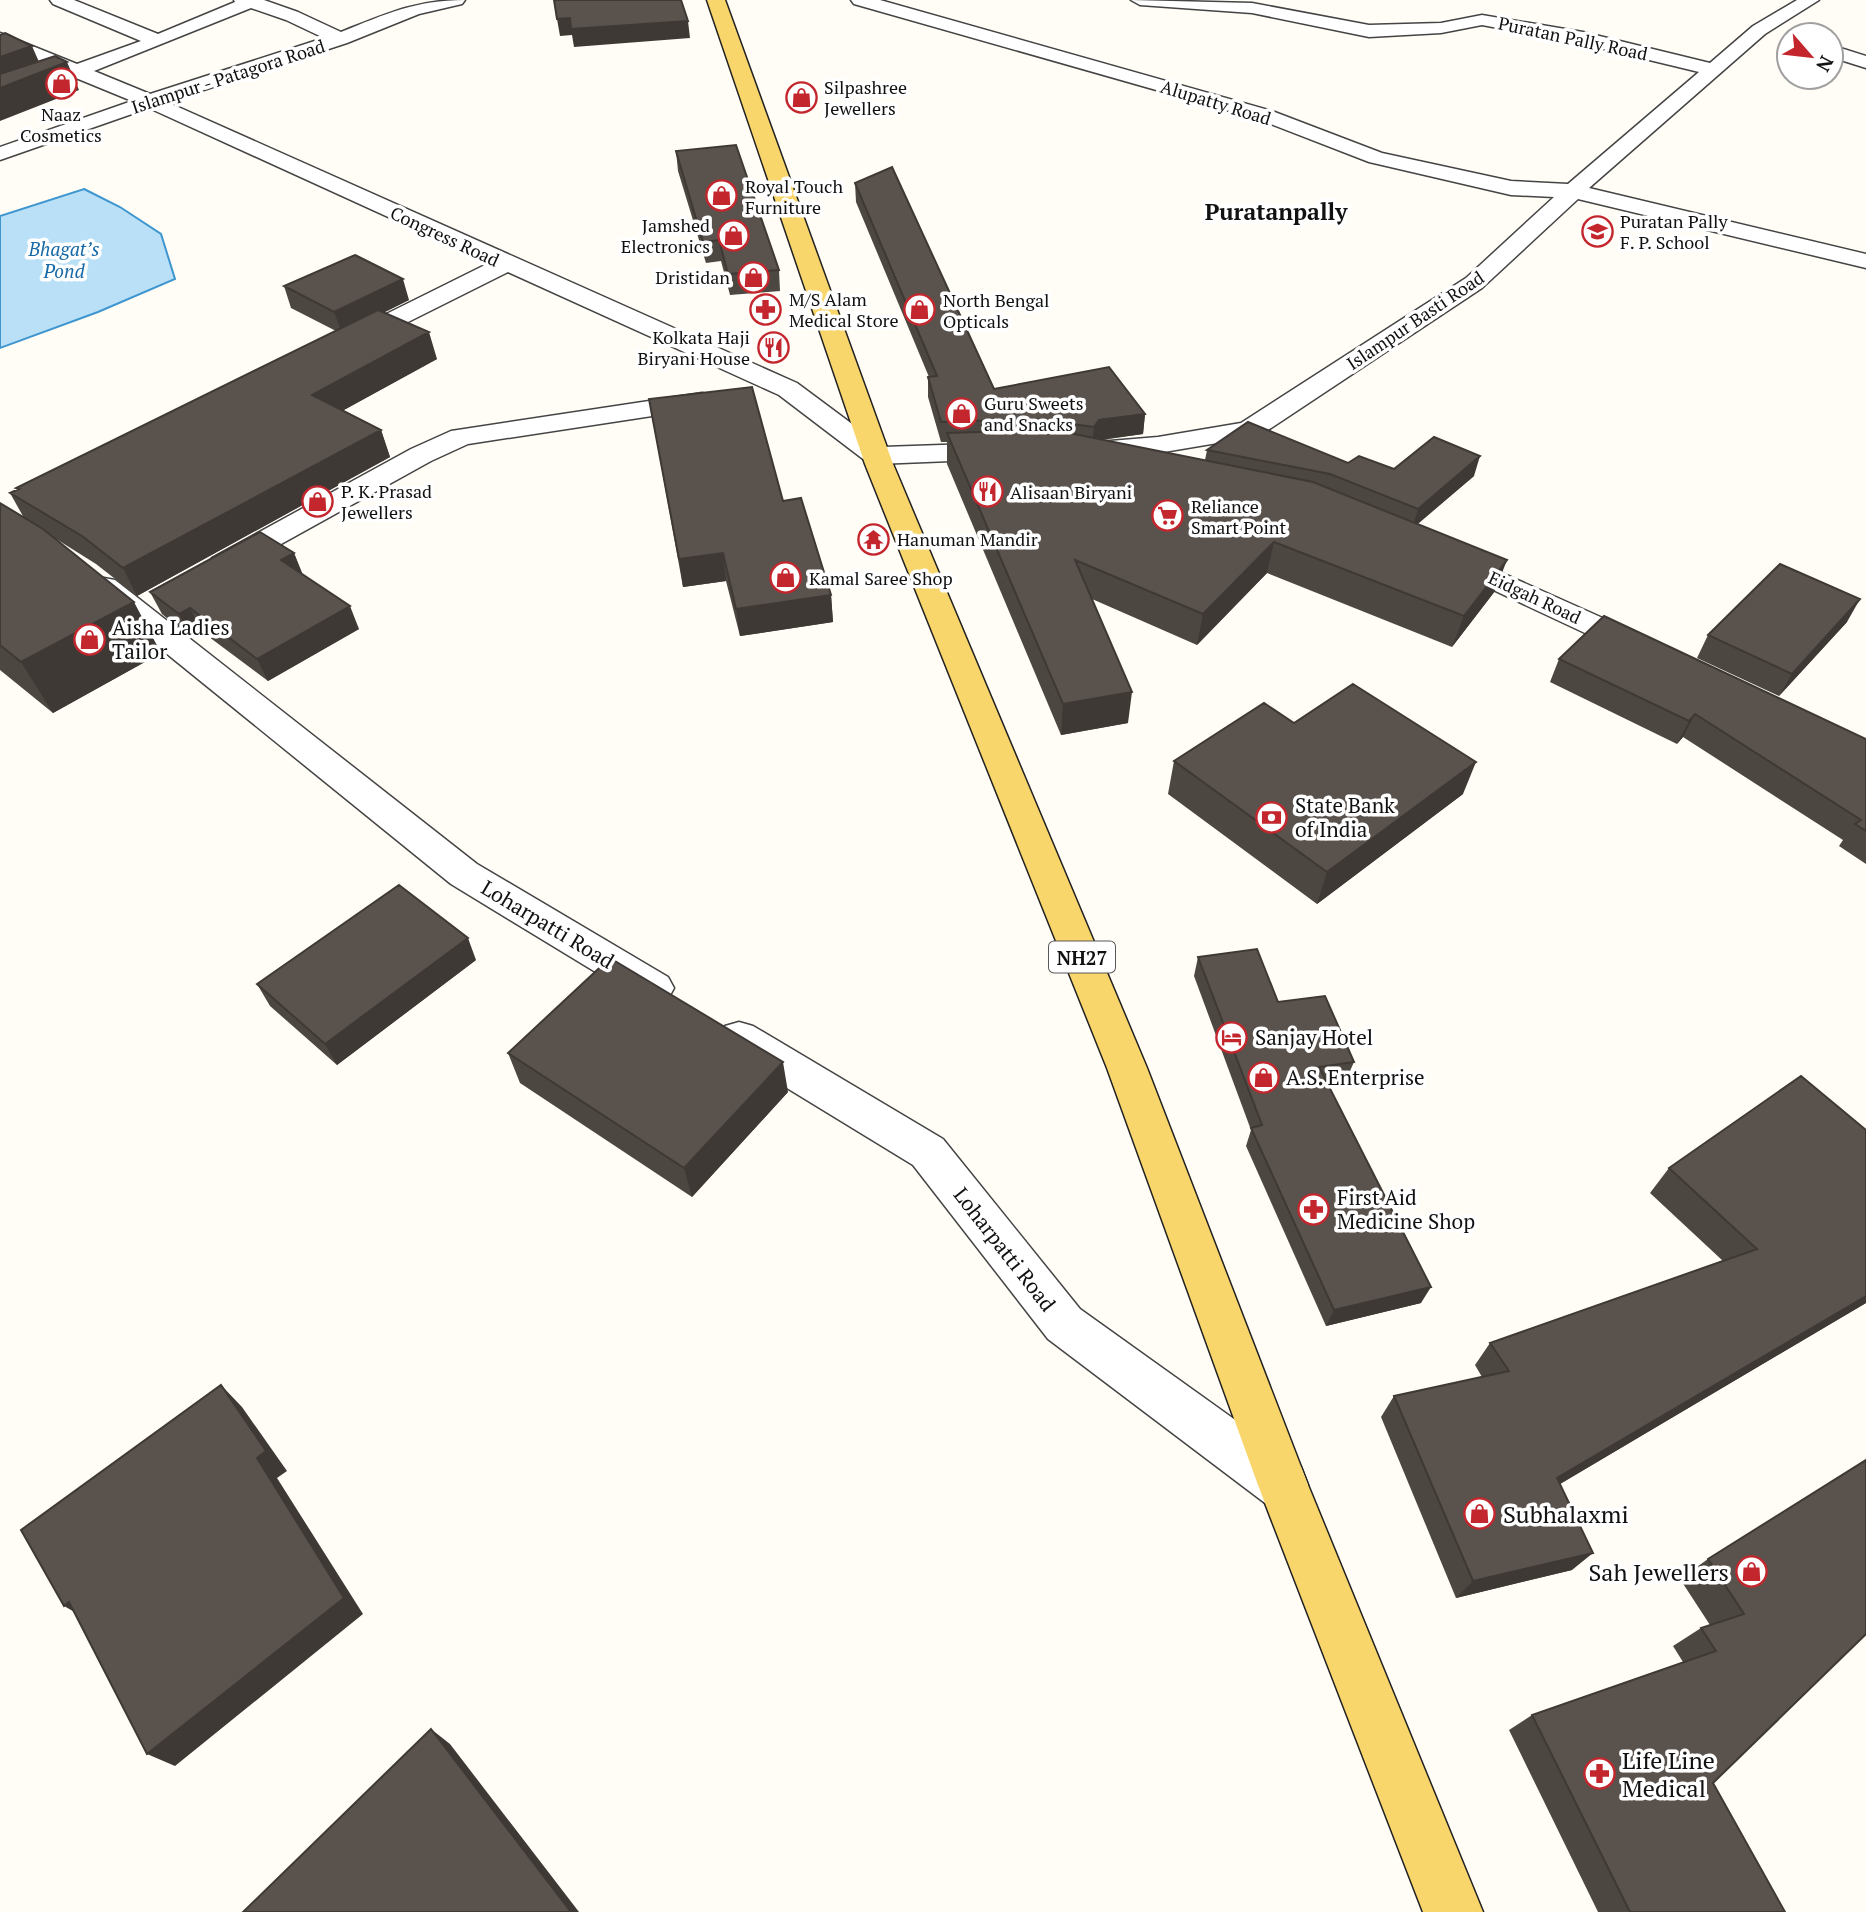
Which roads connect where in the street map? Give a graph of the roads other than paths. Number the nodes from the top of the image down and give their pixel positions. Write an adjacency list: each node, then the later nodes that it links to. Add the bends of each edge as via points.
1 (59, 0): 10 (street)
2 (456, 0): 9 (street, Islampur - Patagora Road, via 413,10)
3 (716, 0): 24 (main road, NH27)
4 (860, 0): 18 (street, Alupatty Road, via 1265,115 1376,158 1511,188)
5 (1140, 0): 13 (street, Puratan Pally Road, via 1252,8 1368,31 1441,28 1482,20)
6 (1810, 0): 13 (street, Islampur Basti Road)
7 (249, 1): 9 (street); 10 (street)
8 (0, 39): 14 (street, Congress Road)
9 (340, 39): 16 (street, Islampur - Patagora Road)
10 (158, 41): 14 (street)
11 (1845, 55): 12 (street)
12 (1866, 62)
13 (1715, 69): 18 (street, Islampur Basti Road)
14 (75, 71): 15 (street); 16 (street, Congress Road)
15 (0, 99)
16 (149, 101): 17 (street, Islampur - Patagora Road); 20 (street, Congress Road)
17 (0, 154)
18 (1573, 191): 19 (street, Alupatty Road); 25 (street, Islampur Basti Road, via 1474,283 1249,430 1061,452)
19 (1866, 261)
20 (505, 264): 21 (street); 22 (street, Congress Road)
21 (322, 356)
22 (788, 389): 24 (street, Congress Road); 28 (street, via 461,437)
23 (1022, 450): 24 (street)
24 (877, 456): 32 (main road, NH27, via 1127,1068)
25 (1158, 471)
26 (1429, 550): 29 (street, Eidgah Road)
27 (74, 566): 30 (street, Loharpatti Road, via 147,606 464,874)
28 (195, 580)
29 (1667, 659)
30 (679, 1002)
31 (714, 1024): 32 (street, Loharpatti Road, via 928,1152 1065,1324)
32 (1283, 1485): 33 (main road, NH27)
33 (1452, 1912)

